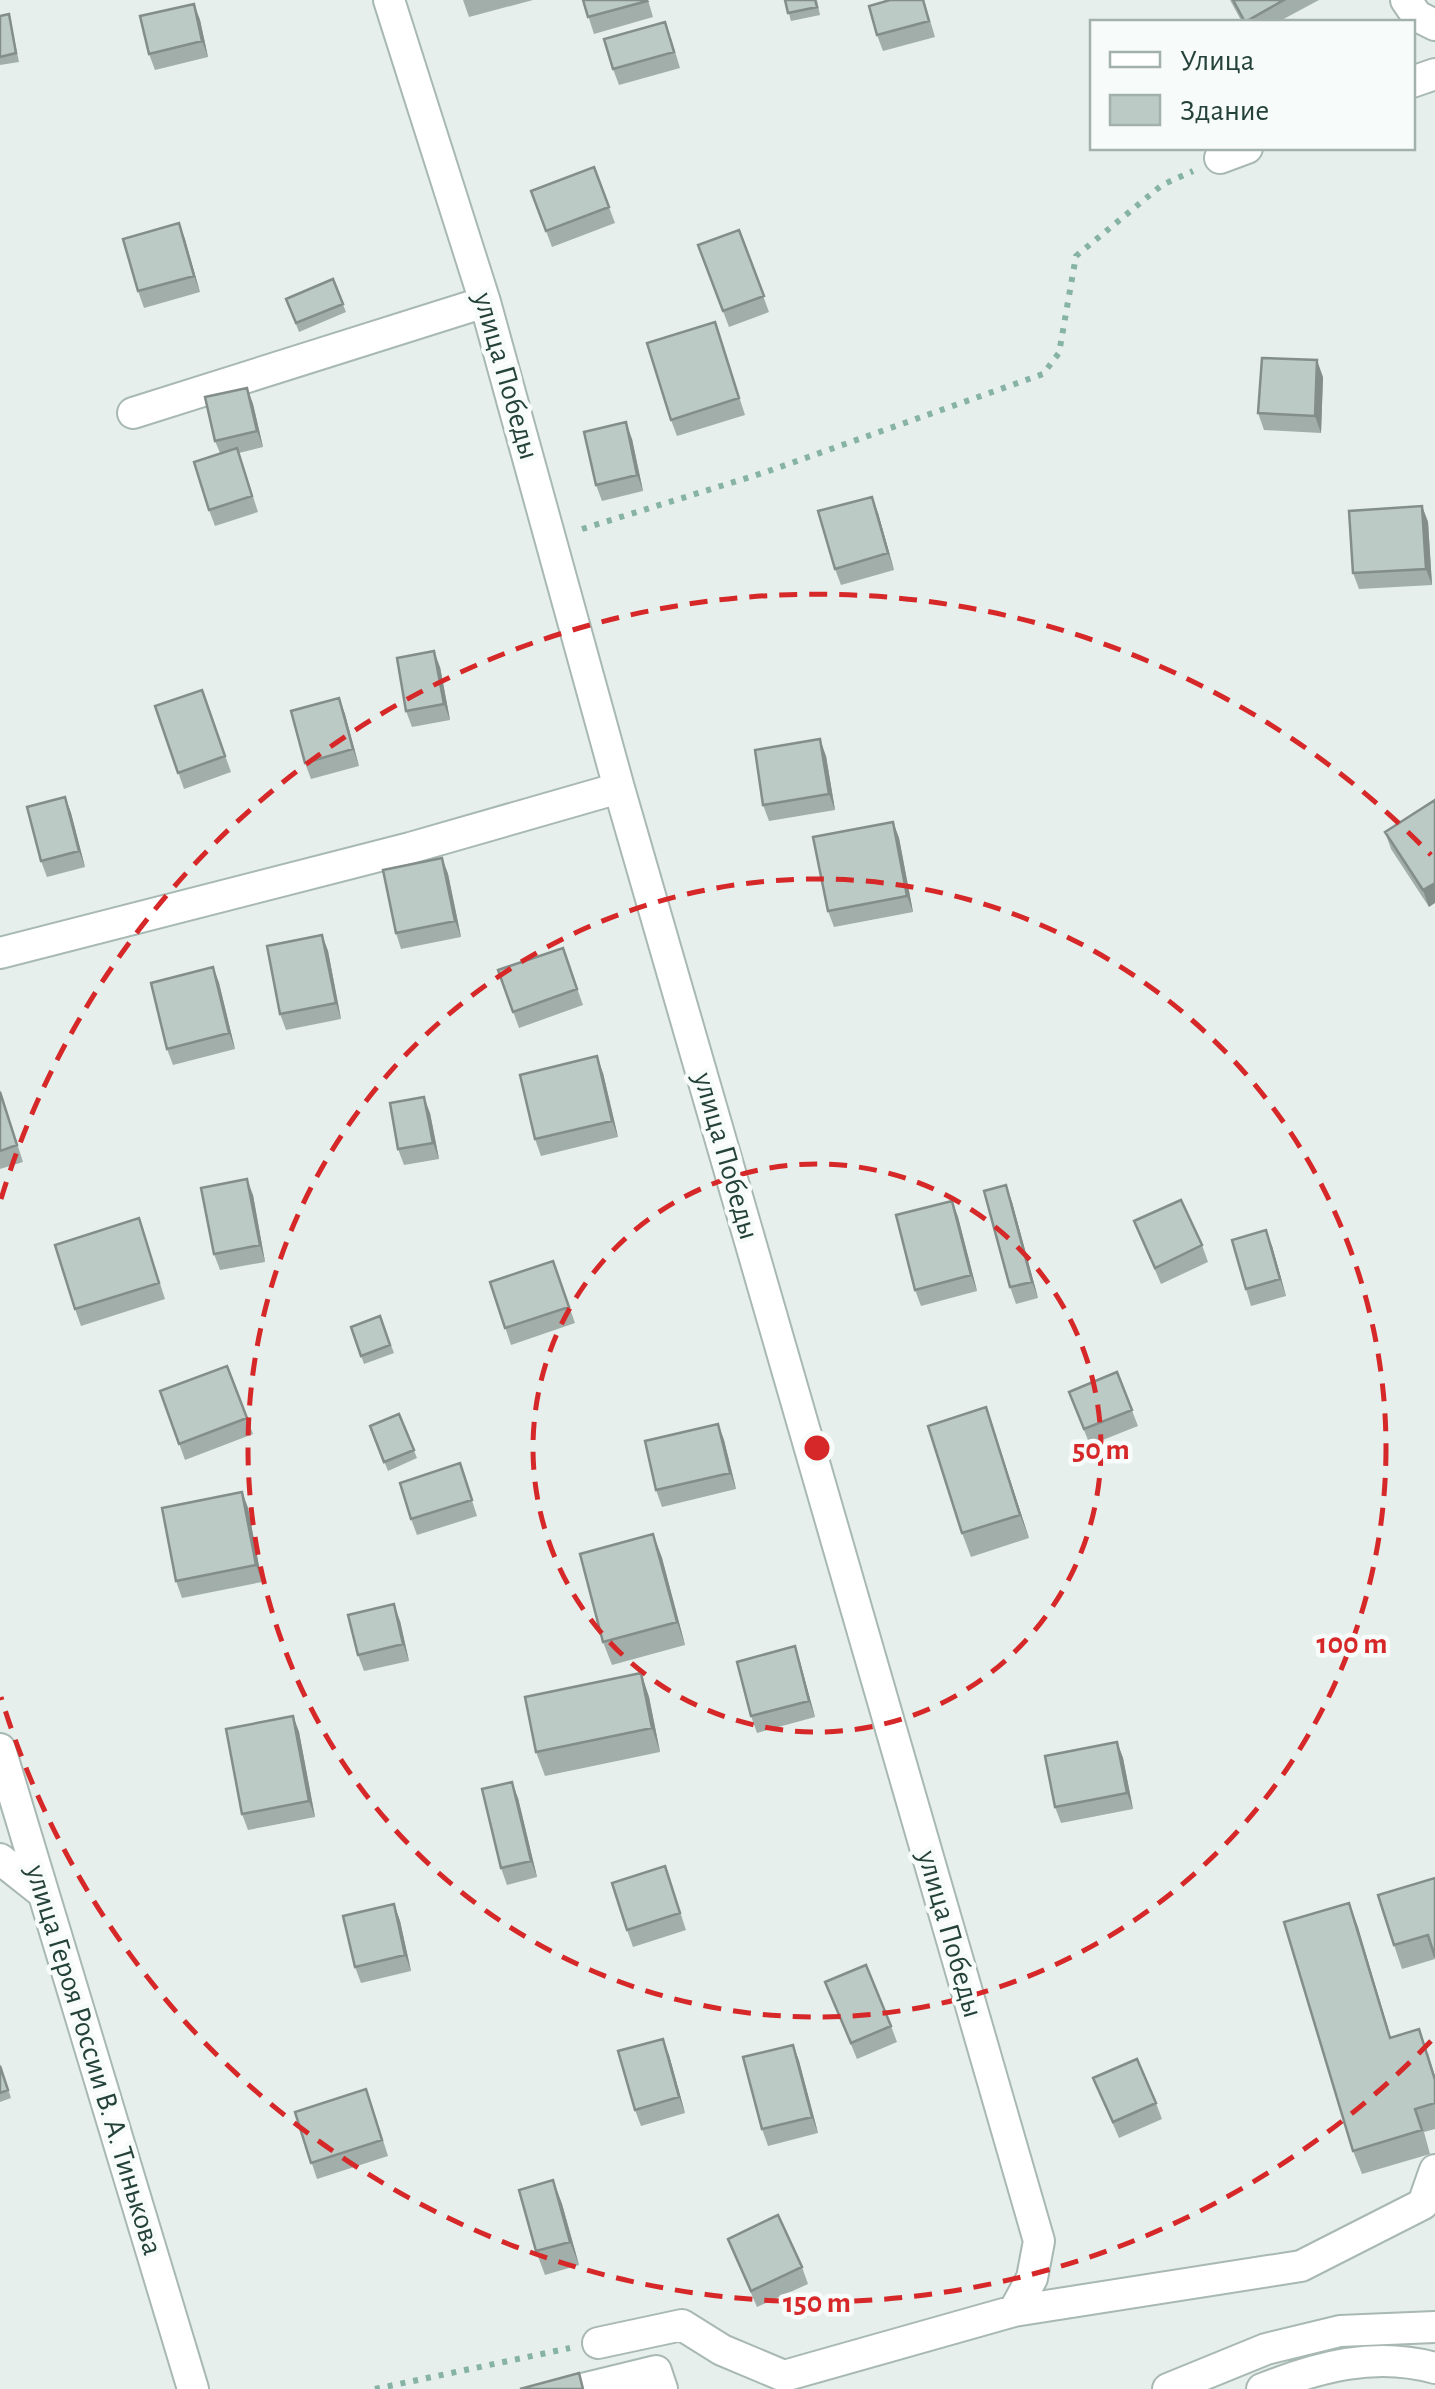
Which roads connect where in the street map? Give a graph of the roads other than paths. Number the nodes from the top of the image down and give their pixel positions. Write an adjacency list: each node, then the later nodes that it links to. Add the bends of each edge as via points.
1 (389, 0): 4 (street, улица Победы)
2 (1406, 0): 3 (street)
3 (1435, 25)
4 (485, 302): 5 (street); 6 (street, улица Победы)
5 (133, 413)
6 (619, 788): 7 (street); 12 (street, улица Победы, via 1039,2242 1032,2278)
7 (0, 953)
8 (0, 1749): 10 (street, улица Героя России В. А. Тинькова)
9 (0, 1859): 10 (street)
10 (43, 1893): 16 (street, улица Героя России В. А. Тинькова)
11 (1435, 2170): 12 (street, via 1424,2204 1301,2266)
12 (1014, 2311): 14 (street, via 784,2376 682,2325)
13 (1435, 2327): 19 (street, via 1340,2331 1266,2349)
14 (598, 2343)
15 (1435, 2368): 20 (street, via 1405,2360 1320,2366)
16 (191, 2380)
17 (582, 2389): 18 (street, via 656,2371)
18 (662, 2389)
19 (1168, 2389)
20 (1262, 2389)

